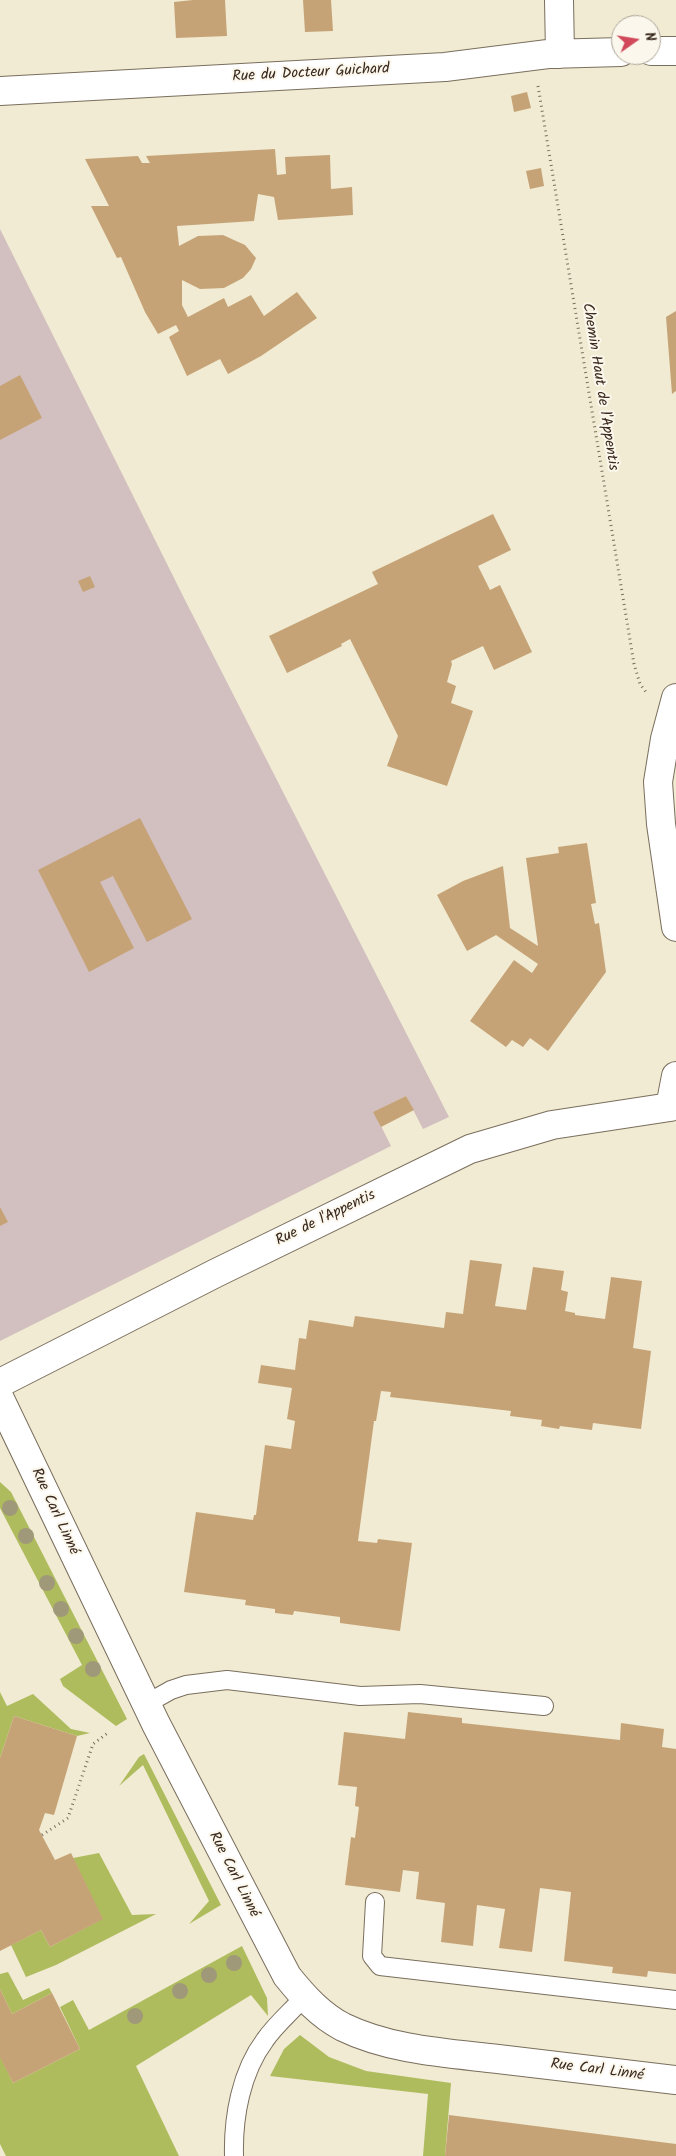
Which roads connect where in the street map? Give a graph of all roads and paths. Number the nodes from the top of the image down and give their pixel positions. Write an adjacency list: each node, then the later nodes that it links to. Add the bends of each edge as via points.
1 (559, 0): 5 (street)
2 (676, 51): 4 (street)
3 (611, 52): 5 (street, Rue du Docteur Guichard)
4 (661, 52)
5 (560, 54): 7 (street, Rue du Docteur Guichard, via 445,67)
6 (538, 86): 8 (path, Chemin Haut de l'Appentis, via 634,664)
7 (0, 91)
8 (644, 690)
9 (676, 698): 10 (street, via 664,739 658,782)
10 (676, 927)
11 (676, 1076): 12 (street)
12 (673, 1112): 13 (street, Rue de l'Appentis, via 552,1125 470,1149)
13 (0, 1383)
14 (0, 1399): 15 (street, Rue Carl Linné)
15 (146, 1704): 16 (lane, via 171,1690 227,1680 360,1696 420,1694); 20 (street, Rue Carl Linné, via 287,1976)
16 (544, 1706)
17 (109, 1732): 18 (path, via 93,1744 68,1818)
18 (42, 1835)
19 (375, 1902): 21 (lane, via 372,1956 380,1966)
20 (304, 1997): 22 (street, Rue Carl Linné, via 341,2026 363,2036 402,2046); 23 (lane, via 265,2040 249,2070 233,2135)
21 (676, 2000)
22 (676, 2080)
23 (234, 2156)

